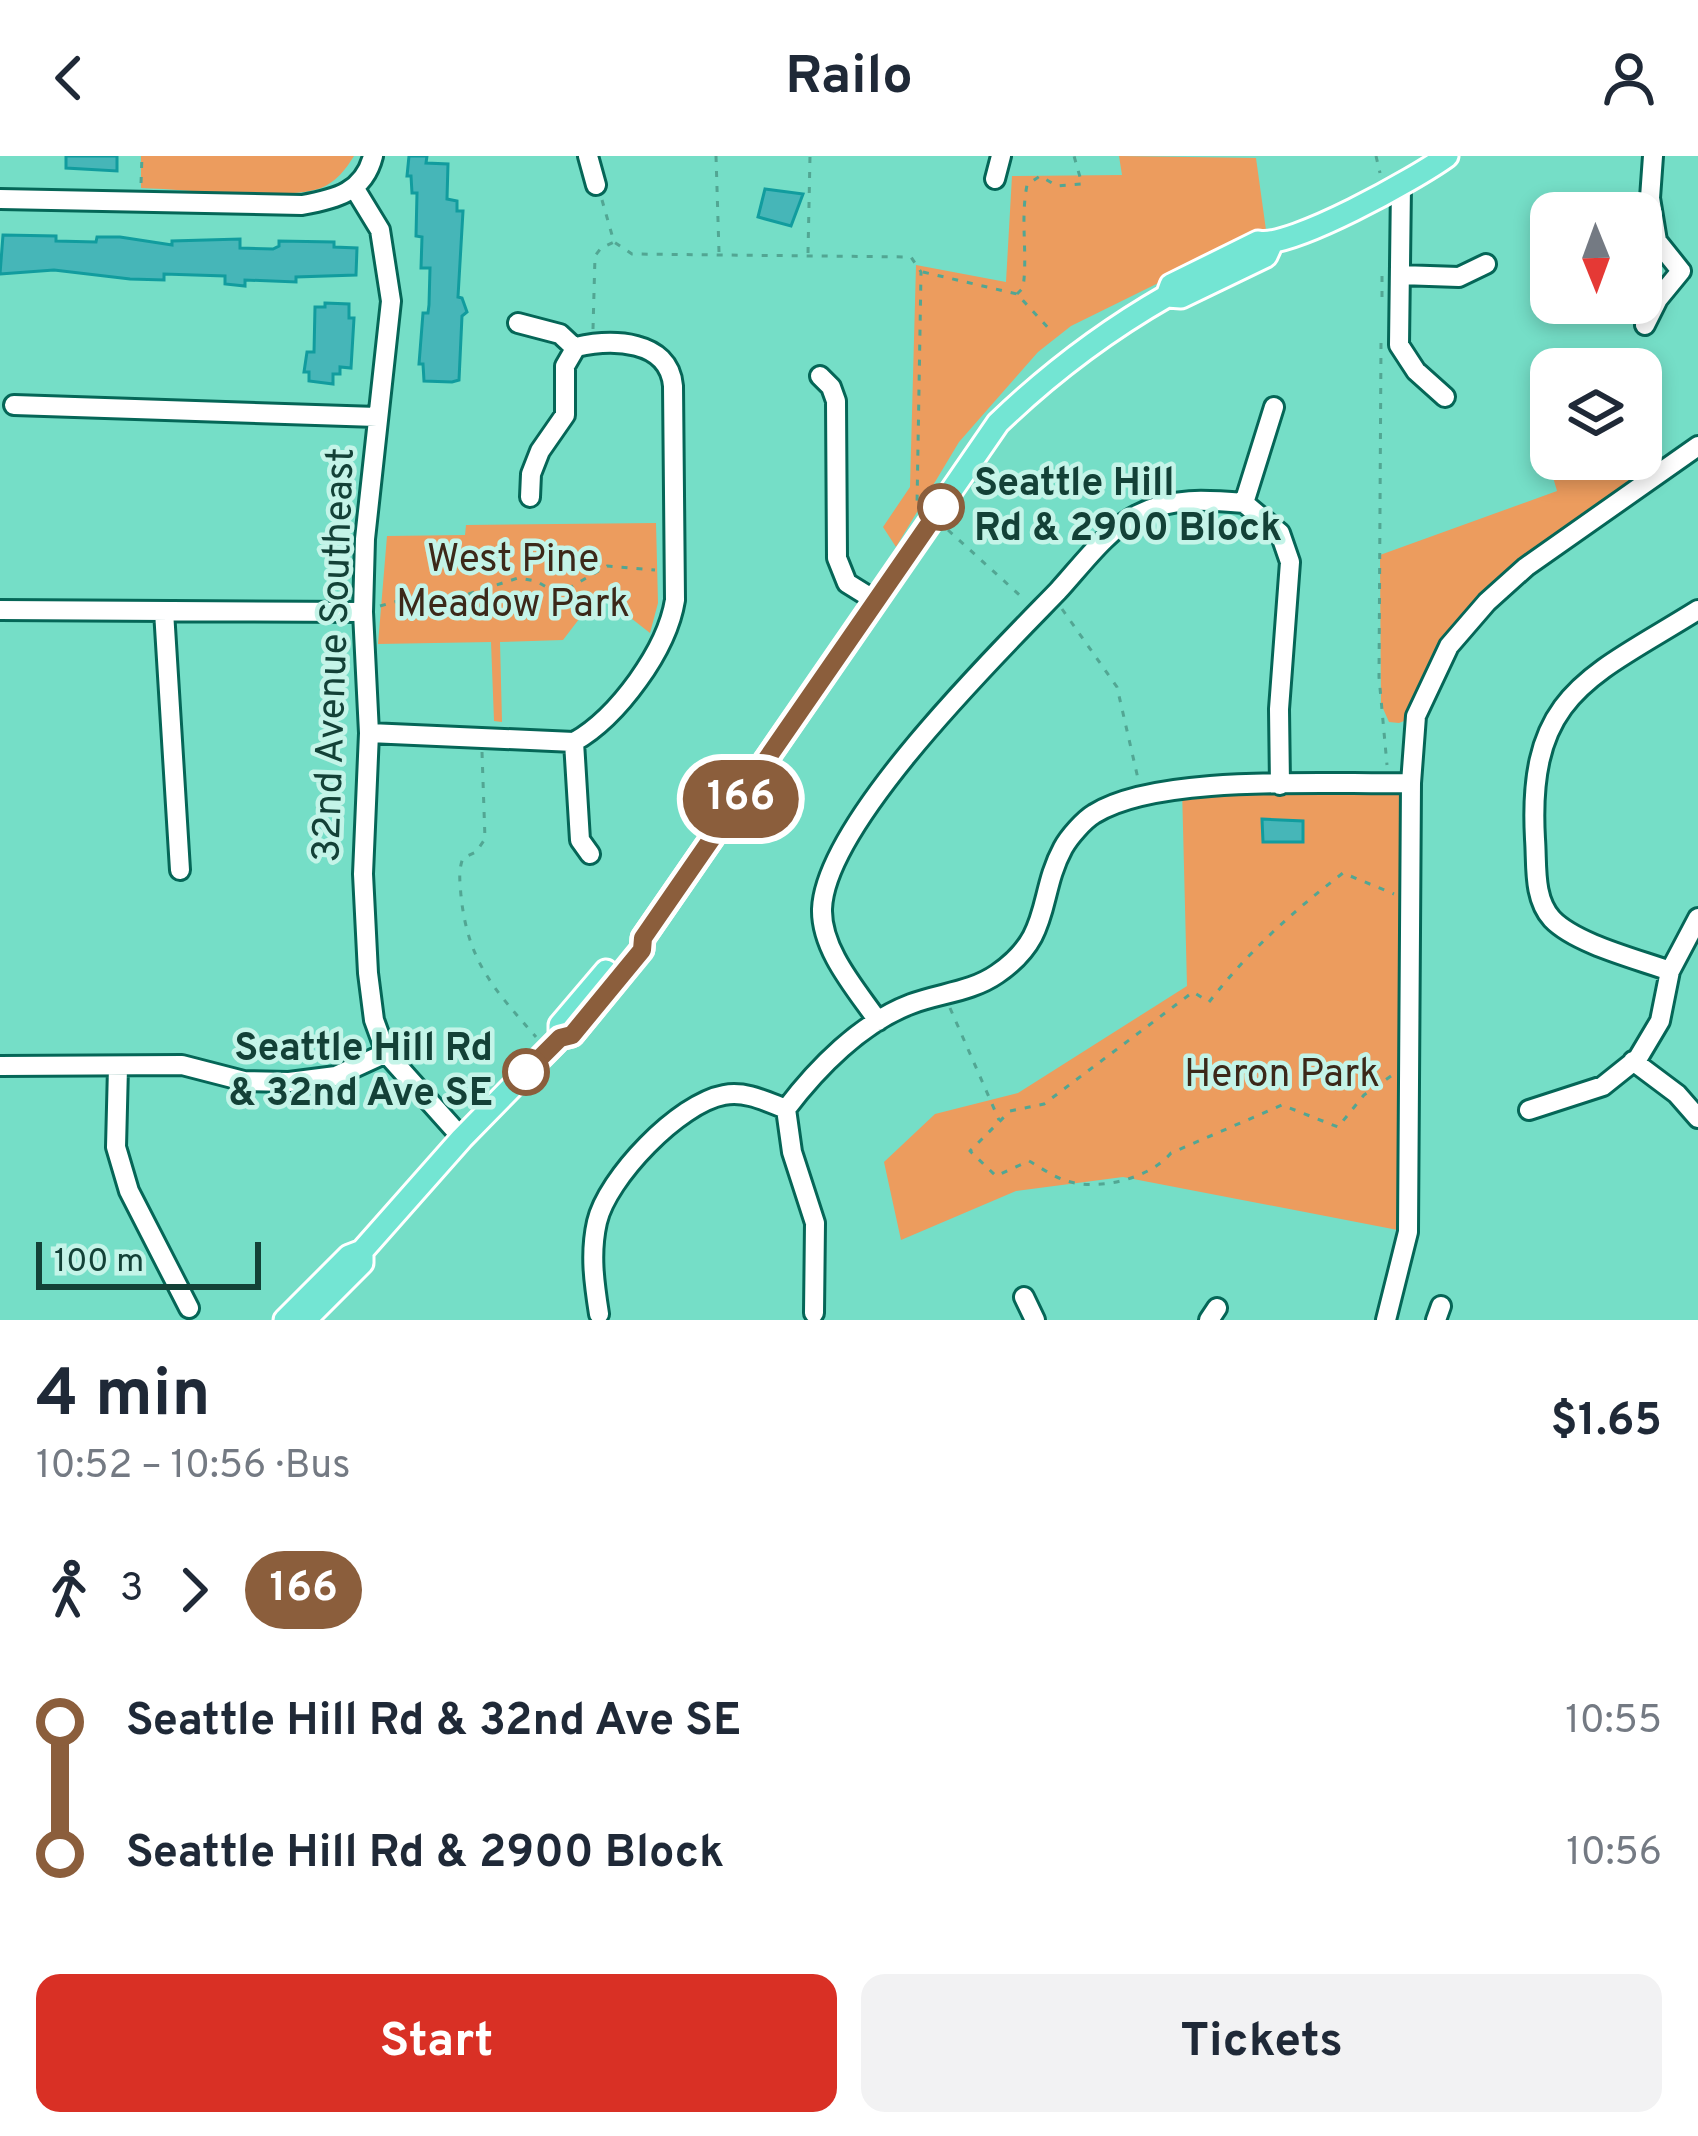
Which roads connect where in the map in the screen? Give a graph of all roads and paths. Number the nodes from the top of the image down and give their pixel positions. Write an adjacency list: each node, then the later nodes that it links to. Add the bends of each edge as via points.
1 (142, 156): 17 (path)
2 (373, 156): 15 (street)
3 (588, 156): 13 (street)
4 (716, 156): 20 (path)
5 (810, 156): 21 (path)
6 (1000, 156): 12 (street)
7 (1075, 156): 26 (path, via 1082,184 1057,186 1040,176 1027,185 1020,219 1025,278)
8 (1376, 156): 11 (path)
9 (1447, 156): 14 (main road)
10 (1653, 156): 23 (street, via 1657,241)
11 (1380, 172)
12 (995, 179)
13 (596, 185): 18 (path)
14 (1401, 185): 25 (street); 45 (main road, via 1181,297 1167,296 1052,371 998,423)
15 (355, 189): 17 (street, via 302,205); 37 (street, 32nd Avenue Southeast, via 380,230 388,268)
16 (0, 199): 17 (street)
17 (140, 203)
18 (614, 242): 20 (path, via 632,254); 32 (path, via 595,256)
19 (1384, 253): 27 (path)
20 (719, 254): 21 (path)
21 (808, 255): 24 (path, via 911,257)
22 (1486, 264): 25 (street, via 1459,278)
23 (1690, 271): 29 (street, via 1658,299)
24 (921, 272): 26 (path); 41 (path)
25 (1400, 275): 34 (street, via 1399,345)
26 (1017, 294): 31 (path)
27 (1383, 315)
28 (518, 323): 32 (street)
29 (1645, 325)
30 (1382, 328): 54 (path, via 1381,704 1388,769)
31 (1053, 334)
32 (585, 346): 39 (street, via 566,366 565,415 540,451); 43 (street, via 645,349 672,371)
33 (820, 376): 45 (street, via 836,401 837,558 847,583)
34 (1445, 397)
35 (14, 405): 37 (street)
36 (1274, 407): 40 (street)
37 (377, 417): 50 (street, 32nd Avenue Southeast)
38 (1698, 446): 54 (street, via 1526,567 1449,646 1416,716)
39 (530, 497)
40 (1244, 503): 44 (street, via 1171,503 1135,515); 55 (street, via 1280,533 1290,562)
41 (920, 512)
42 (947, 529): 49 (path)
43 (675, 571): 50 (path, via 607,566 569,588 553,591 518,578); 53 (street, via 676,600 663,639 601,727)
44 (1053, 596): 49 (street); 56 (path, via 1118,687)
45 (876, 602): 64 (main road, via 642,950 572,1035)
46 (0, 610): 47 (street)
47 (164, 610): 50 (street); 58 (street)
48 (1698, 610): 61 (street, via 1592,676 1561,707 1546,731 1534,805 1538,895 1550,917 1570,933)
49 (1038, 611): 63 (street, via 913,747 828,876 827,940)
50 (363, 612): 51 (street, 32nd Avenue Southeast)
51 (369, 733): 52 (street); 65 (street, 32nd Avenue Southeast, via 368,973)
52 (482, 738): 53 (street); 64 (path, via 485,839 459,869 465,931 483,976)
53 (574, 742): 57 (street, via 580,840)
54 (1411, 783): 55 (street); 67 (street)
55 (1280, 785): 56 (street)
56 (1142, 796): 62 (street, via 1092,815 1064,848 1041,924 1023,952 996,975)
57 (590, 854)
58 (180, 870)
59 (1397, 896): 73 (path, via 1343,873 1280,922 1209,1002 1193,992 1044,1104 1010,1111)
60 (1698, 919): 61 (street)
61 (1670, 971): 66 (street, via 1660,1021)
62 (944, 994): 63 (street); 73 (path)
63 (878, 1021): 70 (street, via 819,1069)
64 (549, 1038): 74 (main road)
65 (386, 1053): 69 (street, via 336,1076 289,1082 244,1081 182,1065); 74 (street, 32nd Avenue Southeast)
66 (1633, 1061): 71 (street, via 1603,1086); 72 (street)
67 (1412, 1062): 73 (path, via 1364,1095 1338,1126 1282,1105 1104,1185 1065,1180 1029,1160 996,1176 970,1151); 83 (street, via 1408,1232)
68 (0, 1066): 69 (street)
69 (118, 1066): 77 (street, via 116,1147 129,1191)
70 (786, 1109): 78 (street, via 814,1223); 79 (street, via 723,1095 676,1118 651,1142 598,1216)
71 (1529, 1110)
72 (1698, 1118)
73 (999, 1122)
74 (462, 1138): 75 (main road)
75 (362, 1251): 80 (main road); 81 (main road, via 362,1264)
76 (1024, 1298): 82 (street)
77 (189, 1308)
78 (814, 1312)
79 (598, 1314)
80 (284, 1320)
81 (305, 1320)
82 (1035, 1320)
83 (1387, 1320)

